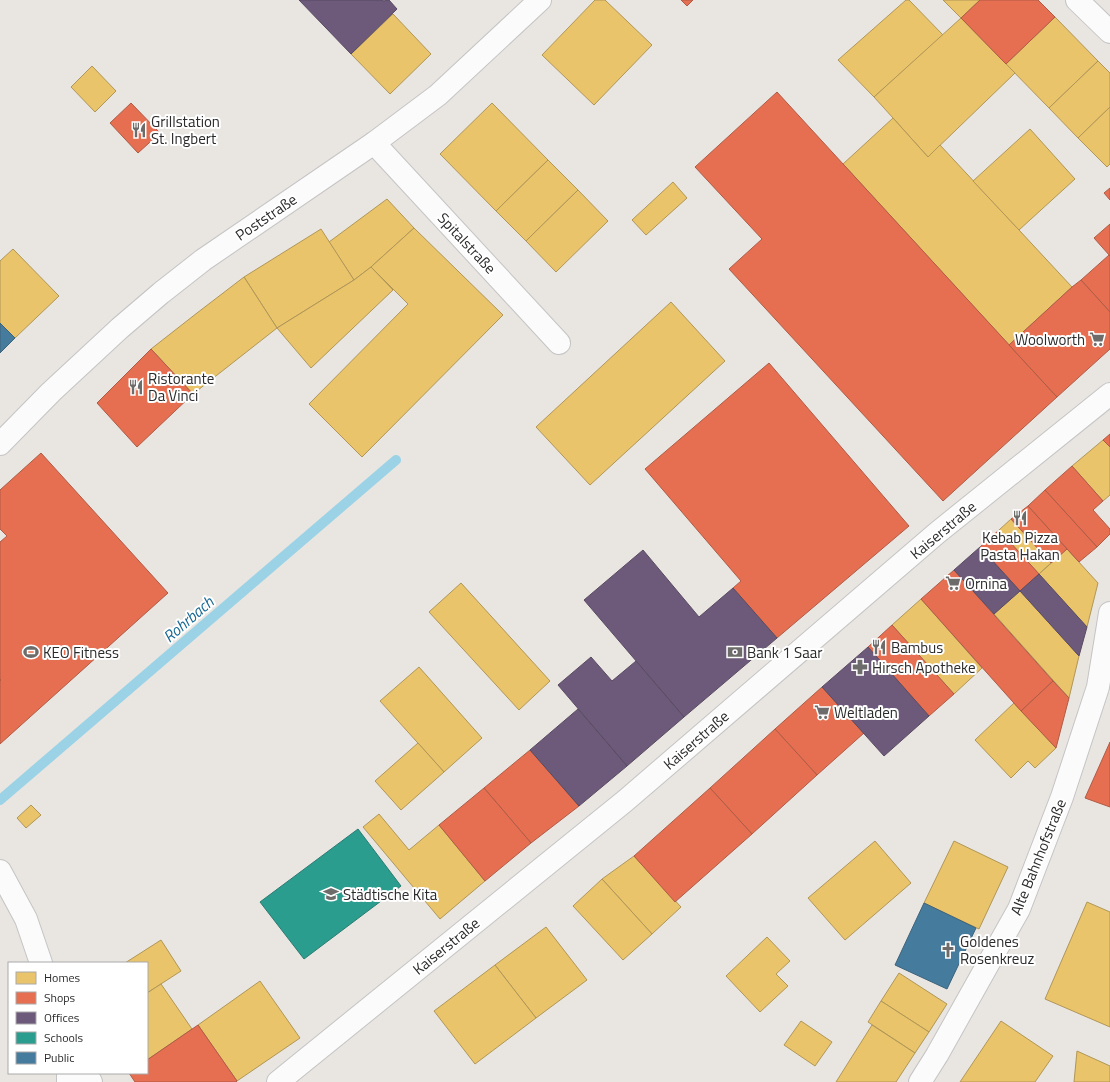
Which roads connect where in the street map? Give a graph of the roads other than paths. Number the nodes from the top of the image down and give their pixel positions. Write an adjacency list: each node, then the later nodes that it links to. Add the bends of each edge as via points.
1 (540, 0): 4 (street, Poststraße, via 438,95)
2 (1077, 0): 3 (street)
3 (1110, 32)
4 (374, 143): 5 (street, Spitalstraße); 7 (street, Poststraße, via 203,260 114,334 51,392)
5 (559, 343)
6 (1110, 394): 12 (street, Kaiserstraße, via 938,533 625,801)
7 (0, 444)
8 (1110, 613): 9 (street, Alte Bahnhofstraße)
9 (1104, 685): 13 (street, Alte Bahnhofstraße, via 1019,909)
10 (0, 871): 11 (street, via 26,919)
11 (41, 962)
12 (278, 1082)
13 (920, 1082)

